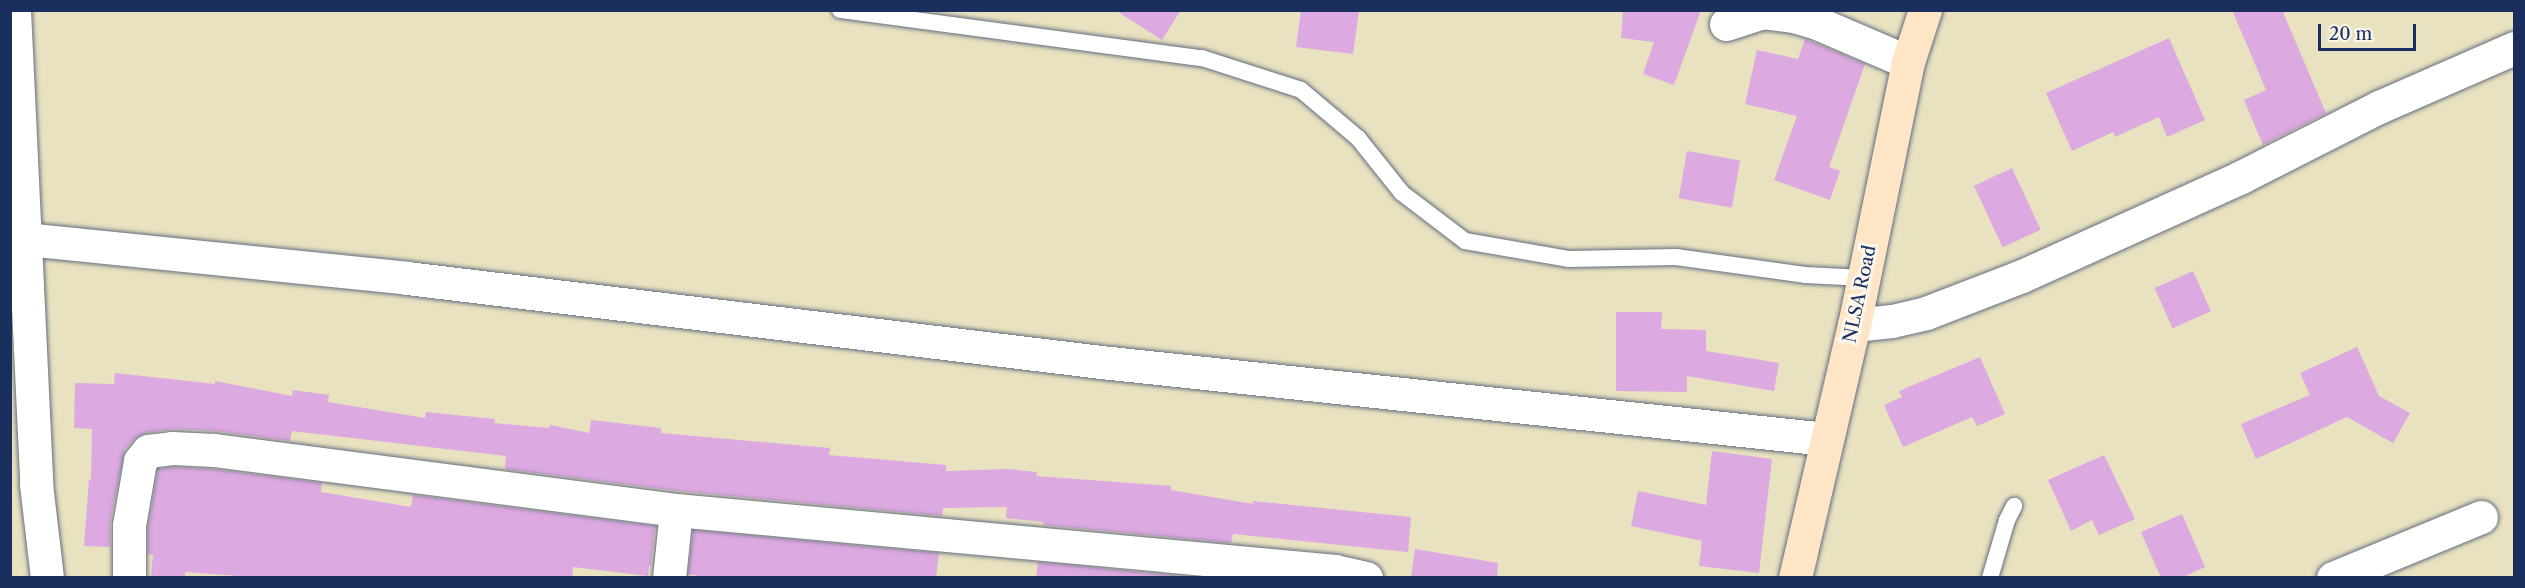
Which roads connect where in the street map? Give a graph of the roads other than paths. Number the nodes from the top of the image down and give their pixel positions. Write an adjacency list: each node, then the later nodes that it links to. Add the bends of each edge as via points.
1 (14, 10): 7 (street)
2 (840, 10): 8 (lane, via 1202,58 1301,90 1358,138 1402,193 1465,241 1569,259 1676,257 1805,275)
3 (1925, 10): 6 (main road, NLSA Road)
4 (1726, 24): 6 (street, via 1762,12 1793,16)
5 (2514, 48): 9 (street, via 2379,107 2241,177 2022,276 1926,313)
6 (1908, 62): 8 (main road, NLSA Road)
7 (26, 239): 10 (street, via 419,279 1113,364); 14 (street, via 36,484)
8 (1864, 278): 9 (main road, NLSA Road)
9 (1854, 325): 10 (main road, NLSA Road)
10 (1826, 439): 18 (main road, NLSA Road)
11 (2014, 506): 19 (lane)
12 (676, 510): 15 (street, via 214,450 158,448 148,451 140,461 129,525); 16 (street); 17 (street, via 1335,571)
13 (2481, 517): 20 (street)
14 (47, 578)
15 (129, 578)
16 (669, 578)
17 (1366, 578)
18 (1795, 578)
19 (1990, 578)
20 (2333, 578)

